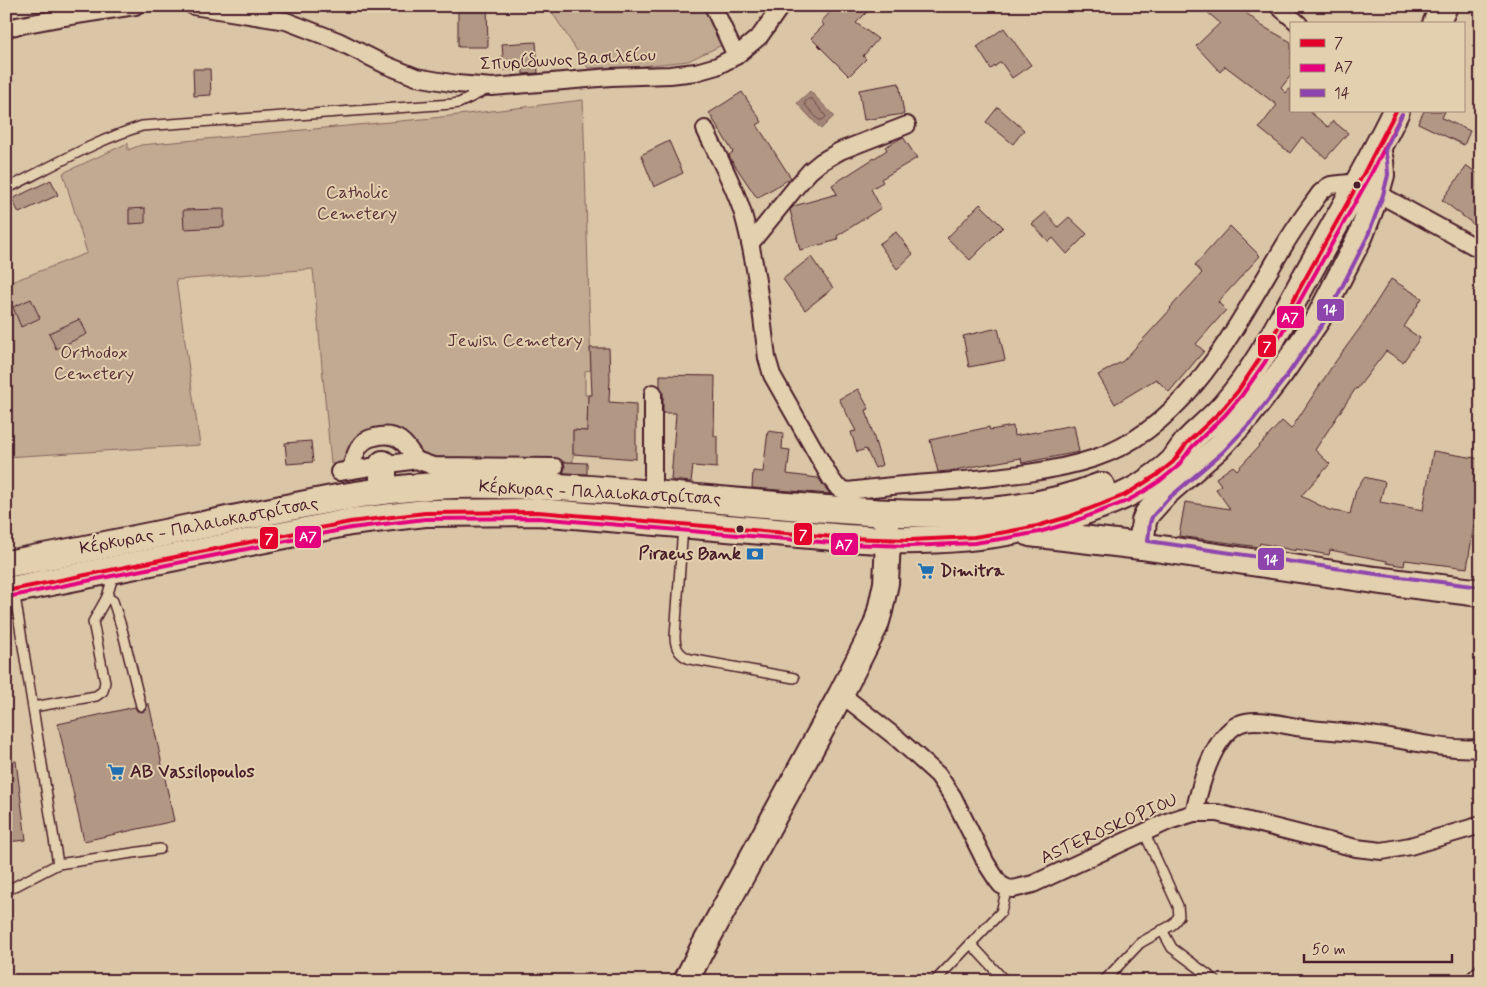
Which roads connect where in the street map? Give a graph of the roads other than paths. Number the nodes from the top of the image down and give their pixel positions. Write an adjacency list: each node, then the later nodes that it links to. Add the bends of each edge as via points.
1 (135, 6): 9 (street)
2 (193, 6): 11 (street, Σπυρίδωνος Βασιλείου, via 286,21 416,76)
3 (713, 6): 10 (street)
4 (782, 6): 10 (street, Σπυρίδωνος Βασιλείου, via 760,36)
5 (1278, 6): 7 (street)
6 (1444, 6): 8 (main road)
7 (1297, 22)
8 (1437, 22)
9 (6, 28)
10 (736, 56): 11 (street, Σπυρίδωνος Βασιλείου, via 696,72)
11 (492, 87): 16 (lane, via 452,104 142,126 99,141)
12 (1396, 112): 15 (main road, Κέρκυρας - Παλαιοκαστρίτσας, via 1378,150)
13 (907, 125): 17 (street, via 840,151 810,171)
14 (705, 129): 17 (street, via 732,185)
15 (1368, 188): 18 (street); 20 (main road, Κέρκυρας - Παλαιοκαστρίτσας, via 1262,356 1225,406); 27 (street, via 1331,185 1320,193 1215,358 1159,422 1130,443 1090,459 1034,472); 32 (street, via 1361,235 1318,319 1248,416 1151,509 1144,521)
16 (6, 189)
17 (750, 244): 27 (street, via 772,375 831,479)
18 (1481, 250)
19 (653, 393): 26 (street)
20 (1187, 443): 28 (main road, Κέρκυρας - Παλαιοκαστρίτσας, via 1158,455 1114,481 1056,502 992,511); 30 (main road, Κέρκυρας - Παλαιοκαστρίτσας, via 1174,461 1138,488 1072,516)
21 (416, 460): 22 (street); 22 (street, via 401,440 382,435 363,443 344,470); 24 (street, via 432,466)
22 (383, 464): 25 (main road)
23 (555, 467): 24 (street)
24 (509, 476): 25 (main road, Κέρκυρας - Παλαιοκαστρίτσας); 26 (main road, Κέρκυρας - Παλαιοκαστρίτσας, via 537,486)
25 (383, 491): 33 (main road, Κέρκυρας - Παλαιοκαστρίτσας)
26 (653, 495): 27 (main road, Κέρκυρας - Παλαιοκαστρίτσας)
27 (847, 500): 28 (main road, Κέρκυρας - Παλαιοκαστρίτσας)
28 (885, 512): 31 (street)
29 (683, 524): 31 (main road, Κέρκυρας - Παλαιοκαστρίτσας); 34 (main road, Κέρκυρας - Παλαιοκαστρίτσας, via 538,512 425,513 350,522); 38 (lane, via 675,636 680,654 690,659)
30 (1014, 532): 31 (main road, Κέρκυρας - Παλαιοκαστρίτσας); 32 (main road)
31 (888, 540): 39 (street, via 886,583 880,611)
32 (1141, 546): 36 (main road)
33 (6, 564)
34 (114, 570): 35 (main road, Κέρκυρας - Παλαιοκαστρίτσας); 37 (lane)
35 (10, 591): 41 (lane)
36 (1481, 593)
37 (107, 597): 40 (lane, via 113,601 122,628); 41 (lane, via 93,622 105,682 103,691 96,696)
38 (794, 678)
39 (842, 694): 48 (street, via 938,775 953,797 986,863 1001,885); 54 (street)
40 (140, 706)
41 (33, 707): 47 (lane)
42 (1481, 748): 43 (street, via 1247,721 1229,731 1215,749)
43 (1194, 813): 44 (street, ASTEROSKOPIOU, via 1218,813 1356,848 1382,851); 45 (street, ASTEROSKOPIOU)
44 (1481, 825)
45 (1144, 832): 48 (street, ASTEROSKOPIOU, via 1033,884 1013,890); 50 (lane, via 1180,911 1176,921)
46 (160, 849): 47 (lane)
47 (58, 864): 49 (lane)
48 (1007, 888): 51 (lane, via 1001,912)
49 (6, 891)
50 (1162, 930): 53 (lane, via 1172,948); 57 (lane, via 1140,943)
51 (971, 944): 55 (lane); 56 (lane)
52 (1481, 973): 58 (street)
53 (1215, 980)
54 (686, 981)
55 (935, 981)
56 (1005, 981)
57 (1104, 981)
58 (1473, 981)

